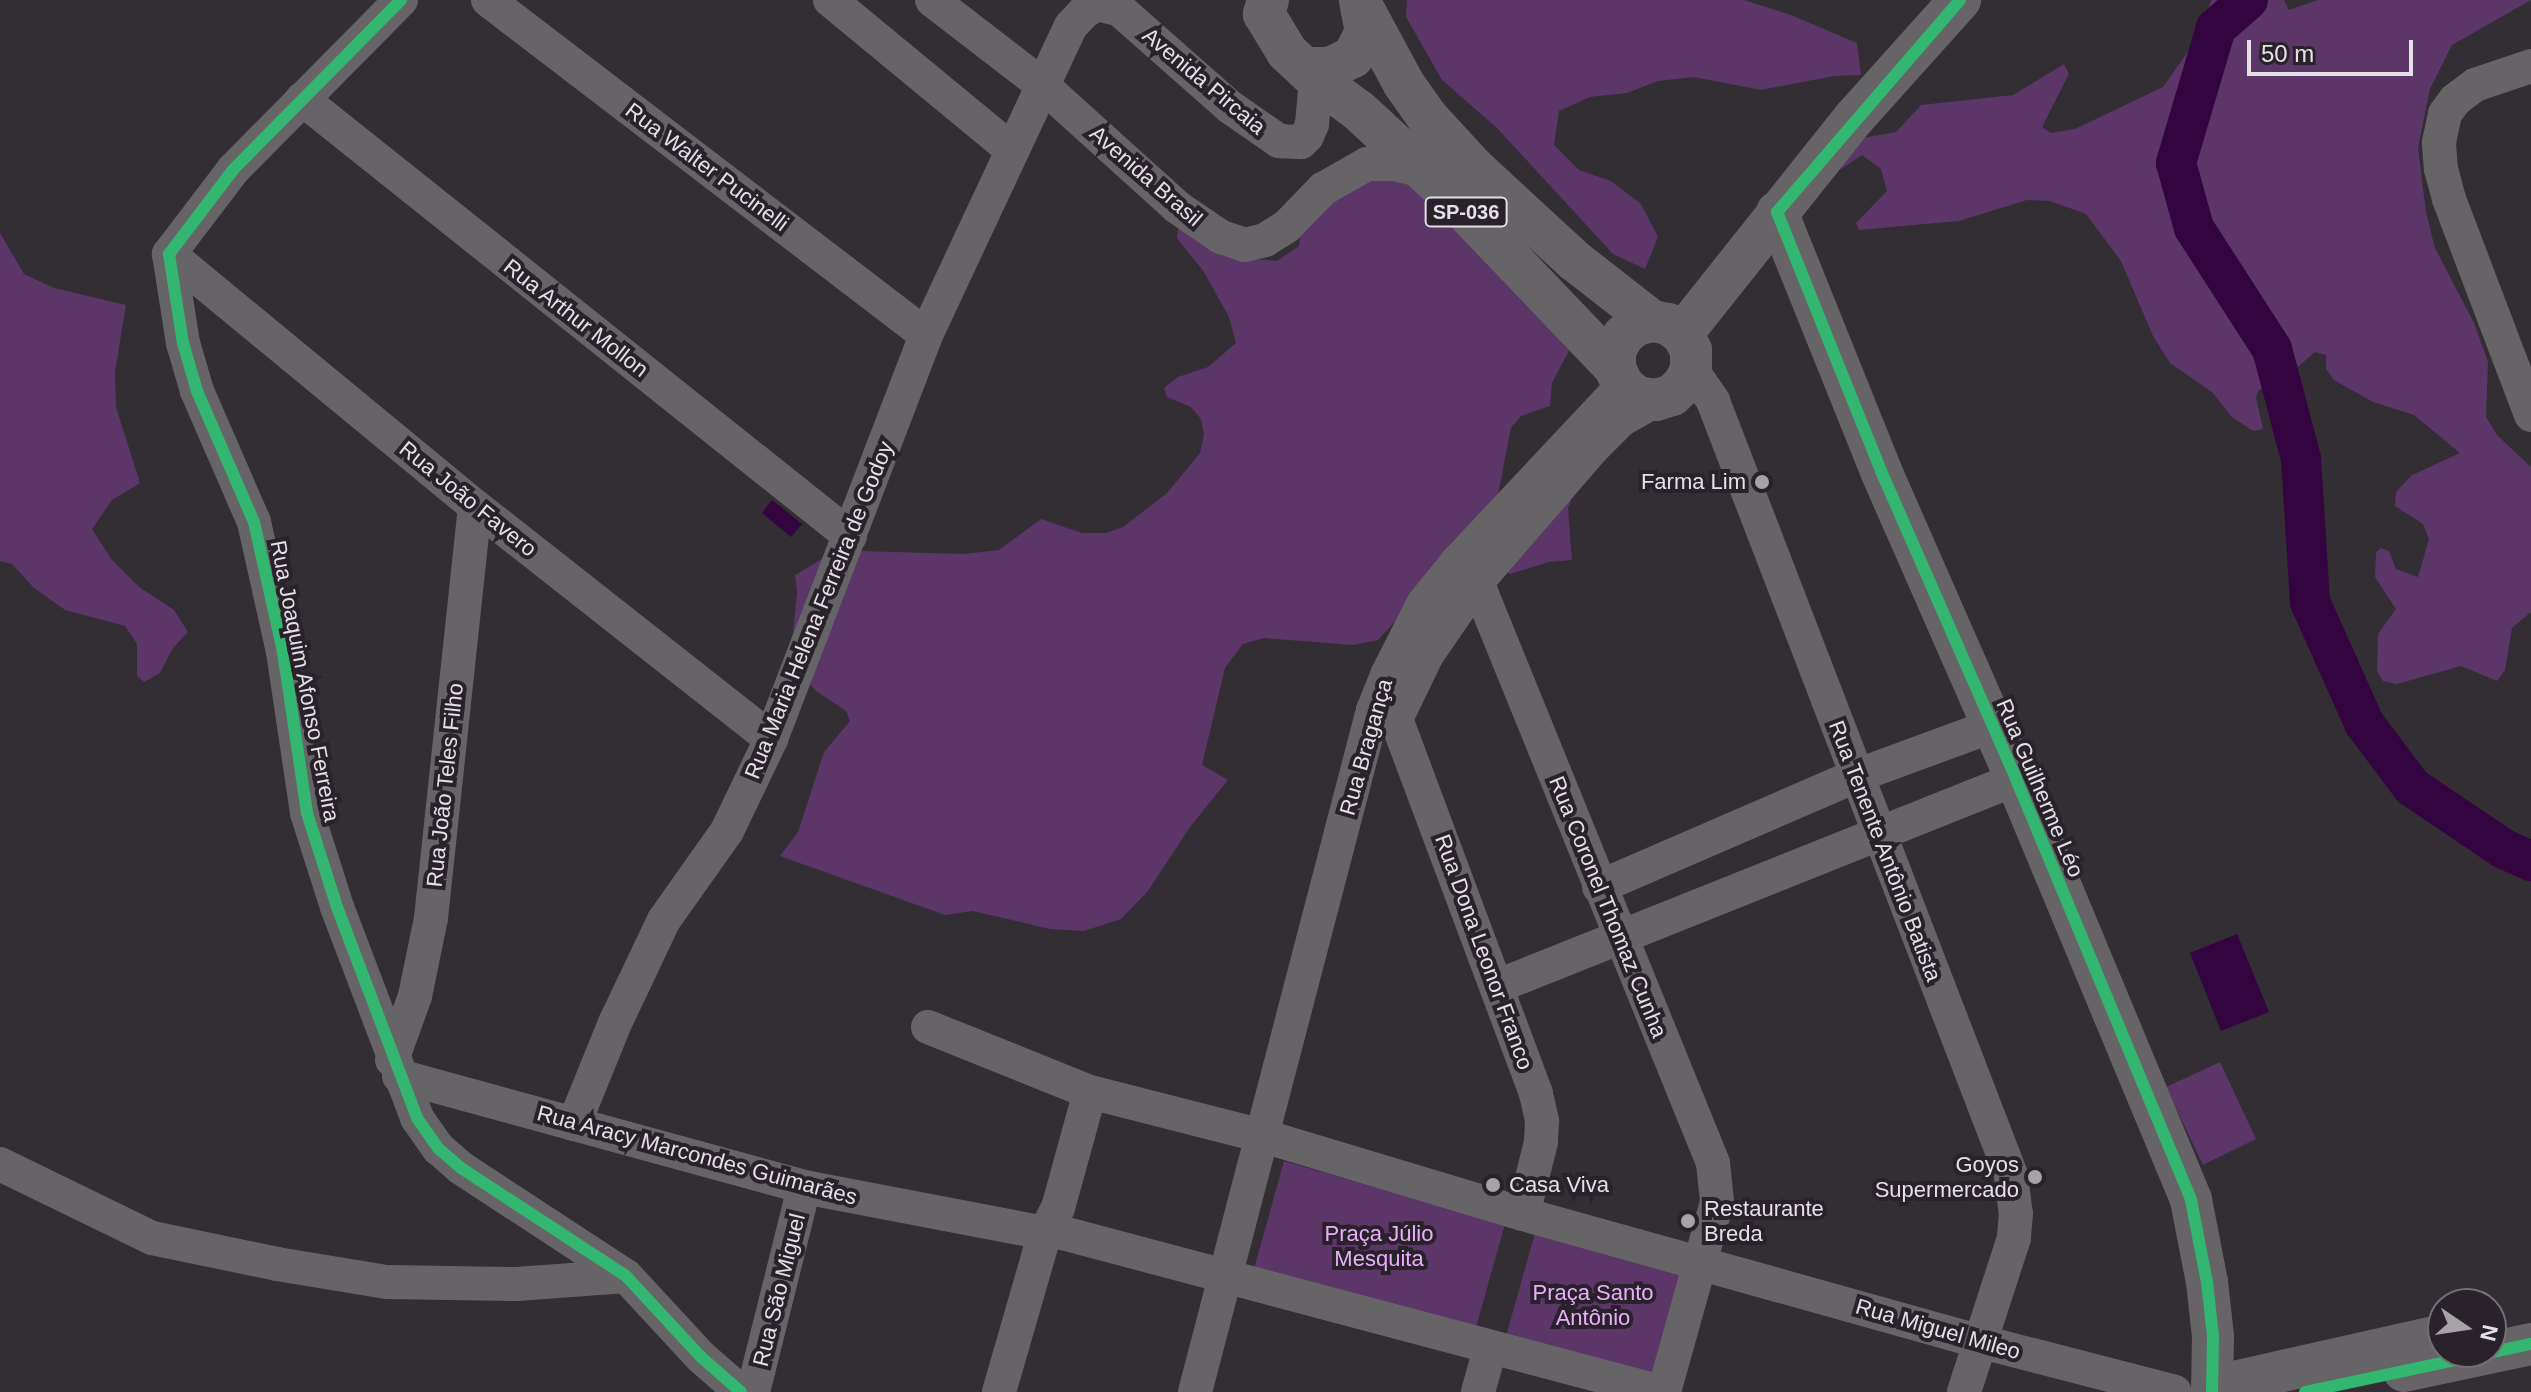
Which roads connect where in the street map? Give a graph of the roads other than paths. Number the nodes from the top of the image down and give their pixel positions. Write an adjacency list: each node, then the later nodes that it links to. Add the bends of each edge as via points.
1 (401, 0): 11 (street)
2 (488, 0): 16 (street, Rua Walter Pucinelli)
3 (830, 0): 12 (street)
4 (932, 0): 10 (street, Avenida Brasil)
5 (1960, 0): 14 (main road)
6 (1361, 4): 9 (main road, SP-036, via 1366,32 1353,57); 17 (main road, SP-036, via 1404,84 1455,148 1575,261)
7 (1261, 5): 9 (main road, SP-036, via 1287,52)
8 (2531, 66): 19 (street, via 2475,85 2455,100 2445,114 2439,143 2449,199)
9 (1311, 74): 10 (street, Avenida Pircaia, via 1307,136 1301,142 1279,141 1230,107 1120,10 1098,4 1071,26); 13 (main road, SP-036)
10 (1041, 84): 12 (street, Rua Maria Helena Ferreira de Godoy); 13 (street, Avenida Brasil, via 1177,207 1221,237 1245,245 1287,226 1323,189 1354,169 1382,163)
11 (302, 99): 15 (street, via 233,170); 21 (street, Rua Arthur Mollon)
12 (1011, 149): 16 (street, Rua Maria Helena Ferreira de Godoy)
13 (1420, 170): 18 (main road, SP-036)
14 (1777, 212): 17 (main road); 24 (main road, Rua Guilherme Léo, via 1881,471)
15 (169, 254): 20 (street, Rua João Favero); 33 (street, Rua Joaquim Afonso Ferreira, via 175,311 194,379 254,522 283,652 307,813)
16 (926, 335): 21 (street, Rua Maria Helena Ferreira de Godoy)
17 (1675, 341): 18 (main road, via 1678,390); 18 (main road, via 1636,325 1623,336 1615,351); 26 (street, Rua Tenente Antônio Batista, via 1713,401)
18 (1631, 384): 22 (street, Rua Bragança)
19 (2531, 415)
20 (475, 506): 25 (street, Rua João Favero); 33 (street, Rua João Teles Filho, via 431,918)
21 (850, 536): 25 (street, Rua Maria Helena Ferreira de Godoy)
22 (1467, 572): 23 (street, Rua Bragança, via 1423,604 1399,647); 29 (street, Rua Coronel Thomaz Cunha)
23 (1385, 715): 31 (street, Rua Dona Leonor Franco); 36 (street, Rua Bragança)
24 (1992, 726): 26 (street); 27 (main road, Rua Guilherme Léo)
25 (771, 739): 35 (street, Rua Maria Helena Ferreira de Godoy, via 727,831 664,920)
26 (1856, 776): 28 (street, Rua Tenente Antônio Batista); 29 (street)
27 (2016, 779): 28 (street); 50 (main road, Rua Guilherme Léo, via 2191,1200 2213,1336)
28 (1877, 832): 30 (street); 47 (street, Rua Tenente Antônio Batista, via 2011,1175 2014,1238)
29 (1599, 887): 30 (street, Rua Coronel Thomaz Cunha)
30 (1622, 938): 31 (street); 41 (street, Rua Coronel Thomaz Cunha, via 1713,1163 1717,1202)
31 (1498, 986): 39 (street, Rua Dona Leonor Franco, via 1542,1121)
32 (928, 1027): 34 (street)
33 (395, 1068): 35 (street, Rua Aracy Marcondes Guimarães); 42 (street, Rua Joaquim Afonso Ferreira, via 417,1118 438,1148)
34 (1090, 1092): 36 (street); 40 (street)
35 (574, 1124): 38 (street, Rua Aracy Marcondes Guimarães)
36 (1263, 1136): 39 (street); 43 (street)
37 (0, 1164): 42 (street, via 152,1238 277,1264 387,1282 517,1284)
38 (804, 1187): 40 (street, Rua Aracy Marcondes Guimarães); 52 (street, Rua São Miguel)
39 (1523, 1214): 41 (street)
40 (1054, 1224): 43 (street, Rua Aracy Marcondes Guimarães); 53 (street); 54 (street)
41 (1702, 1263): 47 (street, Rua Miguel Mileo); 57 (street)
42 (626, 1276): 51 (street, Rua Joaquim Afonso Ferreira)
43 (1223, 1277): 49 (street); 55 (street)
44 (2531, 1316): 45 (main road)
45 (2507, 1321)
46 (2427, 1339): 50 (main road)
47 (1982, 1342): 50 (street, Rua Miguel Mileo); 58 (street, Rua Tenente Antônio Batista)
48 (2531, 1344): 59 (main road)
49 (1490, 1349): 56 (street); 57 (street)
50 (2197, 1391)
51 (741, 1392)
52 (753, 1392)
53 (999, 1392)
54 (1023, 1392)
55 (1195, 1392)
56 (1478, 1392)
57 (1662, 1392)
58 (1964, 1392)
59 (2305, 1392)

